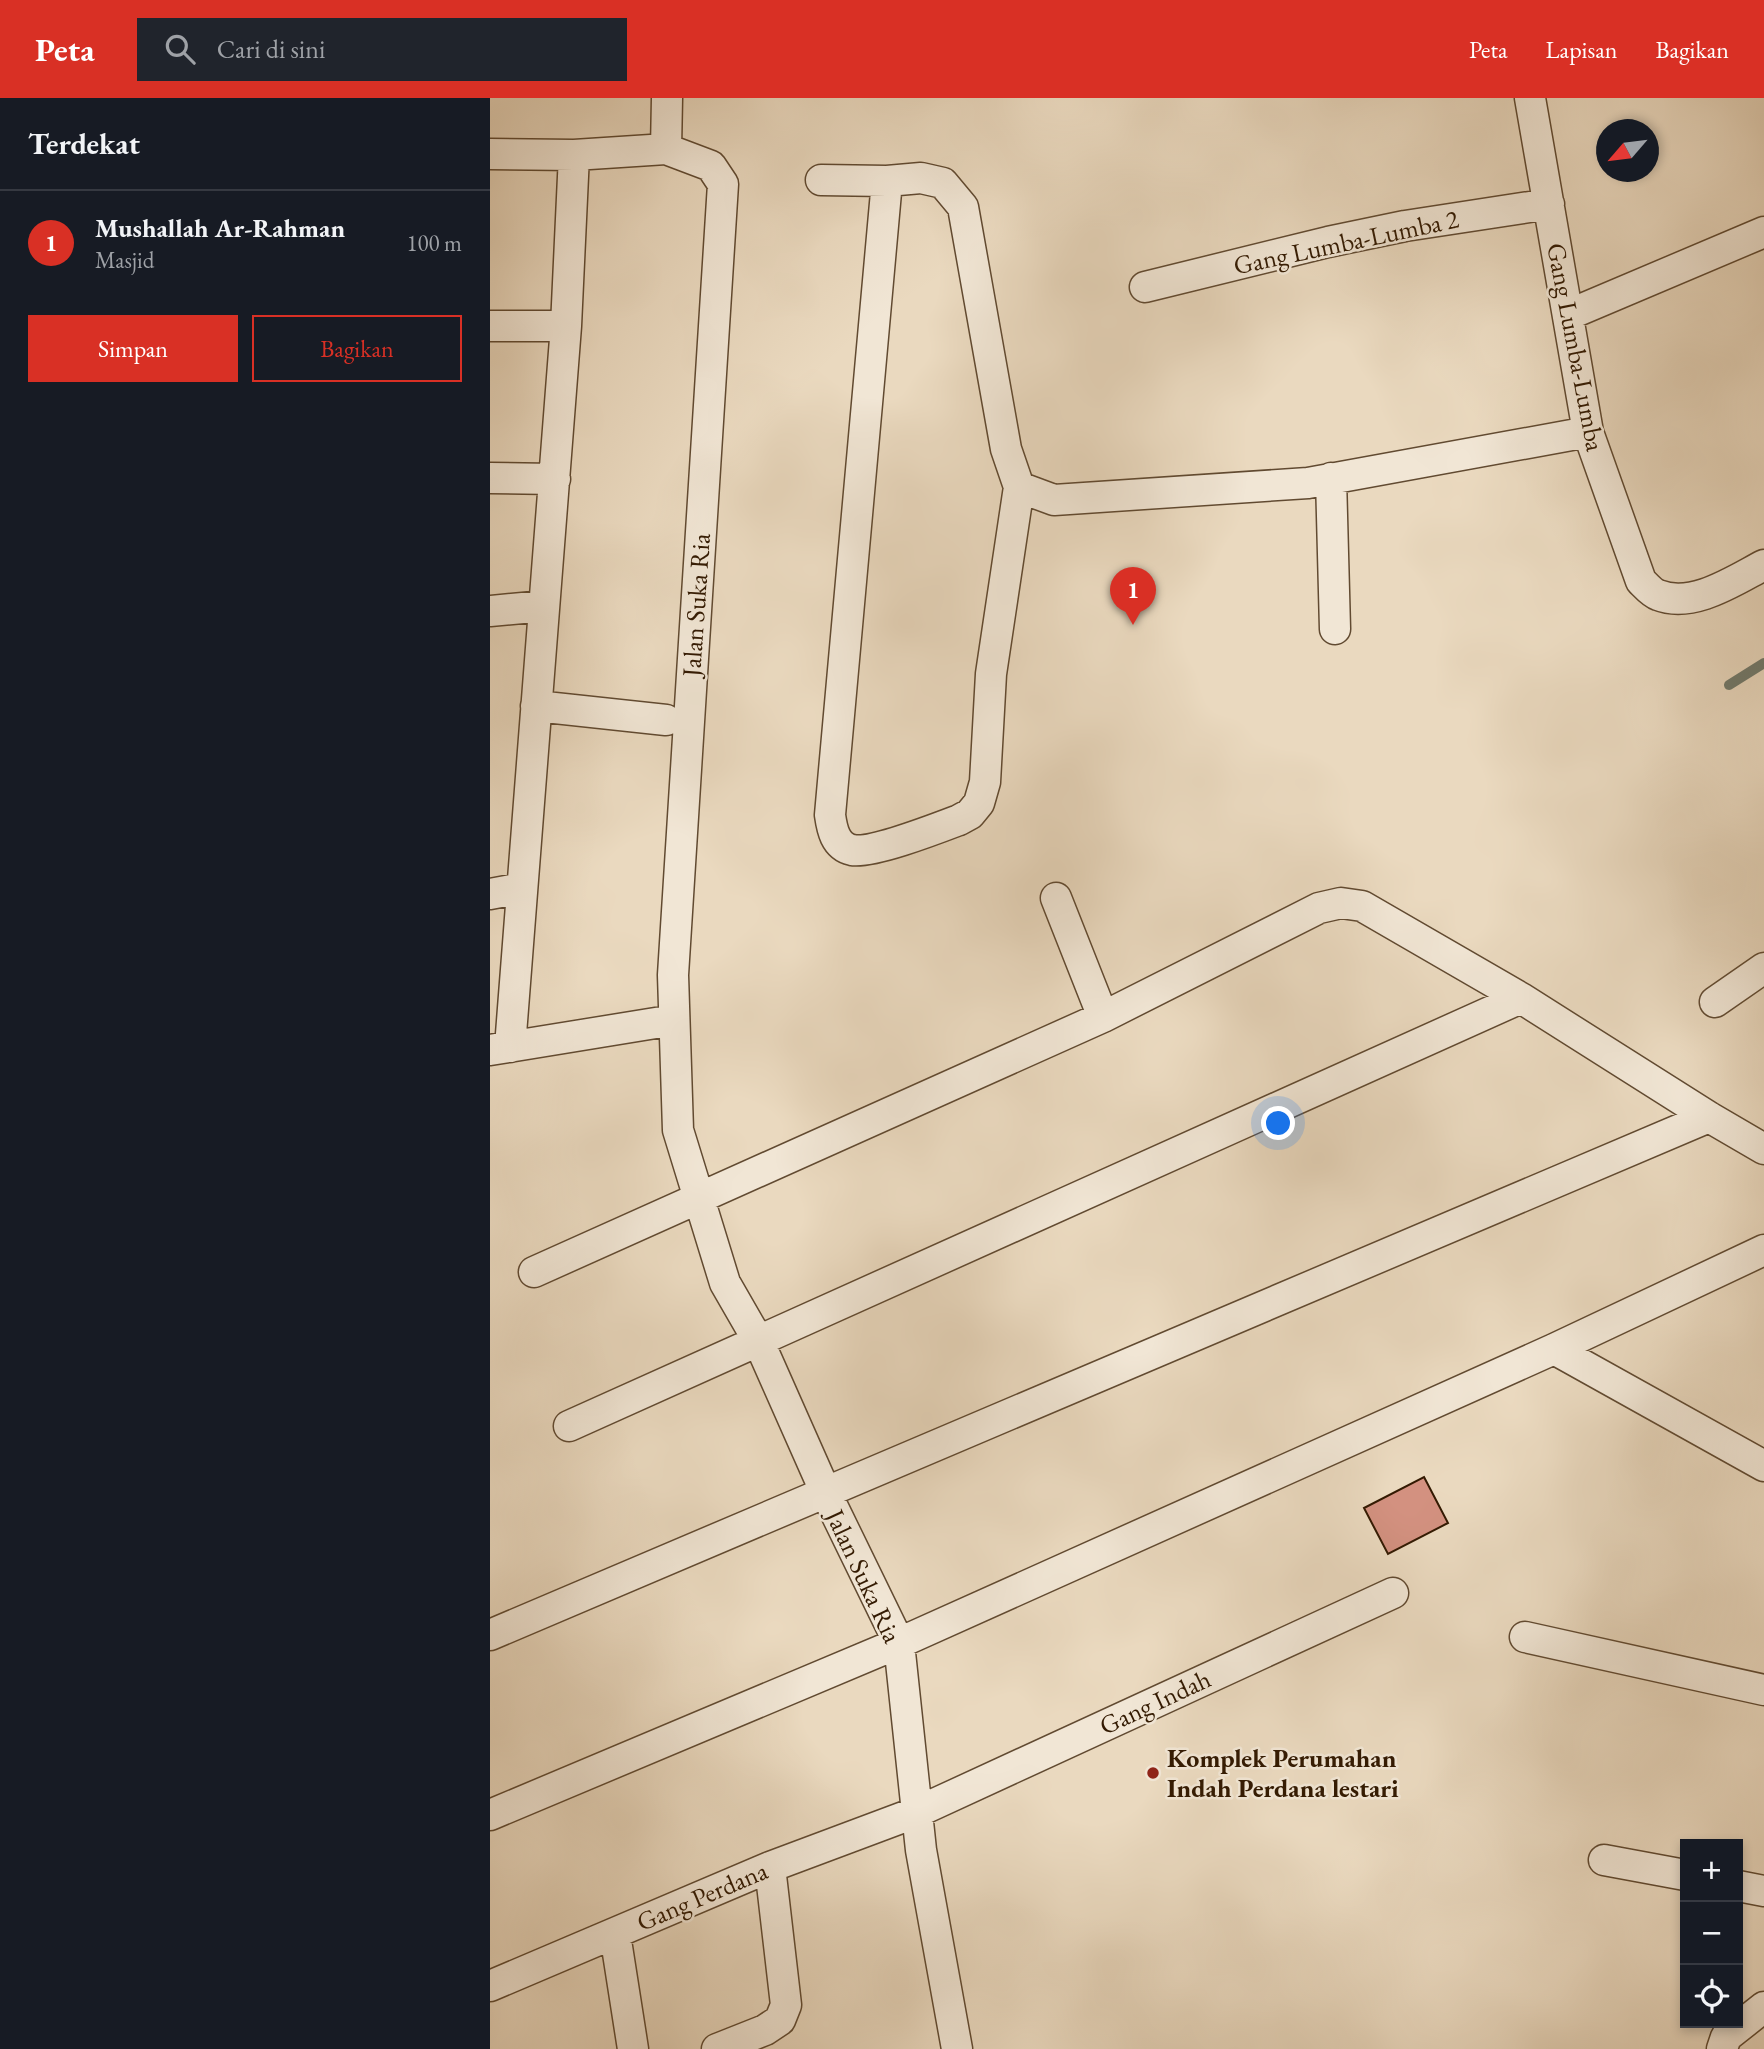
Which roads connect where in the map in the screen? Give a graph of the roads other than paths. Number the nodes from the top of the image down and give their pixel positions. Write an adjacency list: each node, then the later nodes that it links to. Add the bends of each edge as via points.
1 (667, 98): 3 (street)
2 (1530, 98): 8 (street, Gang Lumba-Lumba)
3 (666, 149): 5 (street); 32 (street, Jalan Suka Ria, via 711,166 723,184 674,962)
4 (490, 154): 5 (street)
5 (574, 155): 13 (street)
6 (821, 180): 7 (street)
7 (887, 181): 18 (street, via 921,178 943,183 963,207 1006,449); 18 (street, via 830,815 837,841 850,850 870,850 959,820 979,803 985,782 991,674)
8 (1549, 204): 10 (street, Gang Lumba-Lumba 2, via 1405,226); 11 (street, Gang Lumba-Lumba)
9 (1764, 232): 11 (street)
10 (1145, 287)
11 (1568, 315): 14 (street, Gang Lumba-Lumba)
12 (490, 326): 13 (street)
13 (566, 326): 17 (street)
14 (1588, 432): 16 (street); 19 (street, Gang Lumba-Lumba, via 1641,581 1657,595 1683,599 1717,590)
15 (490, 478): 17 (street)
16 (1331, 478): 18 (street, via 1054,500); 22 (street)
17 (555, 479): 20 (street)
18 (1018, 487)
19 (1764, 565)
20 (544, 606): 21 (street); 23 (street)
21 (490, 611)
22 (1335, 629)
23 (536, 706): 24 (street); 25 (street)
24 (666, 720)
25 (522, 888): 26 (street); 33 (street)
26 (490, 894)
27 (1056, 898): 31 (street)
28 (1764, 968): 30 (street)
29 (1521, 998): 31 (street, via 1362,906 1341,903 1319,908); 34 (street); 39 (street)
30 (1715, 1002)
31 (1103, 1017): 36 (street)
32 (674, 1023): 33 (street); 36 (street, Jalan Suka Ria, via 678,1130)
33 (500, 1048)
34 (1709, 1117): 35 (street); 43 (street)
35 (1764, 1149)
36 (698, 1199): 38 (street); 39 (street, Jalan Suka Ria, via 725,1283)
37 (1764, 1250): 40 (street)
38 (534, 1272)
39 (759, 1342): 41 (street); 43 (street, Jalan Suka Ria)
40 (1554, 1349): 42 (street); 47 (street)
41 (569, 1426)
42 (1764, 1466)
43 (825, 1491): 45 (street); 47 (street, Jalan Suka Ria)
44 (1394, 1593): 49 (street, Gang Indah)
45 (491, 1628)
46 (1525, 1637): 48 (street)
47 (899, 1643): 49 (street, Jalan Suka Ria); 50 (street)
48 (1764, 1690)
49 (917, 1811): 52 (street, Gang Perdana); 61 (street, Jalan Suka Ria)
50 (490, 1815)
51 (1604, 1860): 53 (street)
52 (770, 1867): 56 (street, Gang Perdana); 60 (street, via 786,2005 780,2020 765,2031)
53 (1680, 1874)
54 (1743, 1887): 55 (street)
55 (1764, 1891)
56 (615, 1934): 57 (street, Gang Perdana); 59 (street)
57 (490, 1986)
58 (1764, 2007): 62 (street, via 1726,2037)
59 (633, 2049)
60 (717, 2049)
61 (957, 2049)
62 (1722, 2049)

